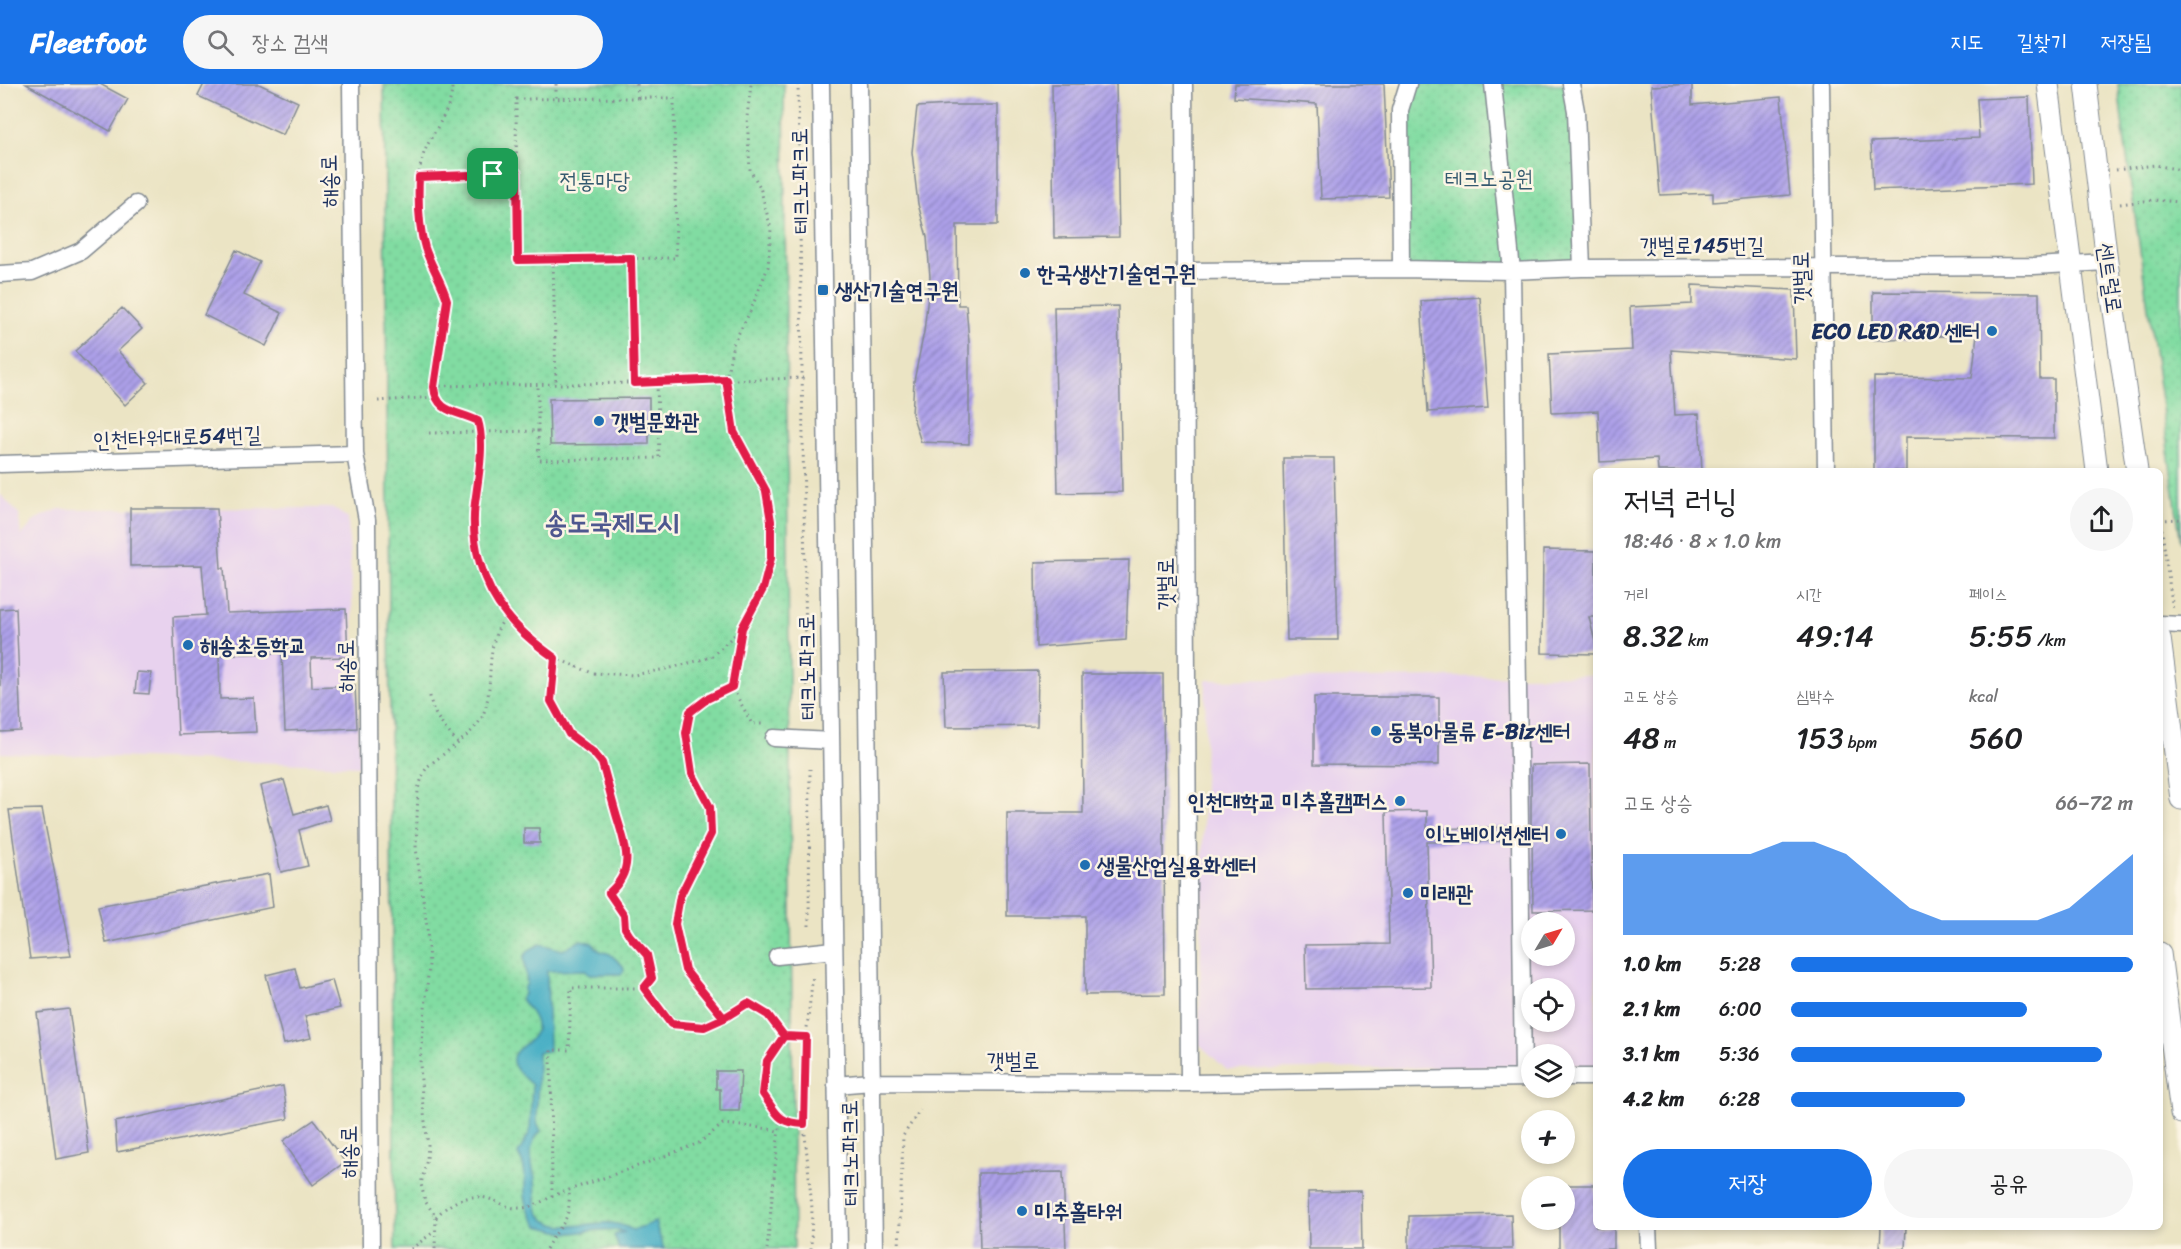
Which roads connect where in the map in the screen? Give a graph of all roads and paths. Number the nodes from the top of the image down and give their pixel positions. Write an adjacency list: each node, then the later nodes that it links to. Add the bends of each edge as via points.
1 (351, 84): 47 (street, 해송로)
2 (452, 84): 21 (path, via 448,109 427,147)
3 (556, 84): 17 (path)
4 (637, 84): 16 (path)
5 (751, 84): 36 (path, via 747,117 750,170 760,187 771,229 768,267 733,344)
6 (798, 84): 35 (path)
7 (821, 84): 65 (street, 테크노파크로)
8 (860, 84): 82 (street, 테크노파크로)
9 (1184, 84): 32 (street, 갯벌로)
10 (1408, 84): 31 (street, via 1400,110)
11 (1493, 84): 33 (street)
12 (1571, 84): 30 (street, via 1576,111)
13 (1821, 84): 29 (street, 갯벌로)
14 (2048, 84): 28 (main road, 센트럴로)
15 (2086, 84): 27 (main road, 센트럴로)
16 (638, 98): 17 (path); 25 (path, via 674,98 676,258)
17 (556, 99): 20 (path, via 516,99)
18 (2116, 170): 19 (path, via 2155,165)
19 (2181, 170)
20 (517, 173): 21 (path); 26 (path, via 518,260)
21 (419, 177): 41 (path, via 418,208 425,247 447,300)
22 (2181, 202): 24 (path, via 2166,199)
23 (136, 204): 34 (street, via 81,251 32,272)
24 (2120, 204)
25 (631, 258): 26 (path); 38 (path)
26 (553, 259): 39 (path)
27 (2107, 262): 28 (street, 갯벌로145번길); 51 (main road, 센트럴로)
28 (2070, 264): 29 (street, 갯벌로145번길); 50 (main road, 센트럴로)
29 (1823, 267): 30 (street, 갯벌로145번길); 49 (street, 갯벌로)
30 (1582, 268): 33 (street, 갯벌로145번길)
31 (1401, 269): 32 (street, 갯벌로145번길); 33 (street, 갯벌로145번길)
32 (1186, 271): 83 (street, 갯벌로)
33 (1512, 272): 78 (street)
34 (0, 274)
35 (803, 378): 36 (path); 62 (path)
36 (726, 379): 37 (path); 57 (path, via 734,432 766,491 771,521 771,558 763,589)
37 (657, 382): 38 (path); 44 (path, via 659,458 539,460)
38 (634, 383): 39 (path)
39 (556, 385): 40 (path)
40 (538, 386): 41 (path); 44 (path)
41 (434, 387): 42 (path)
42 (435, 397): 43 (path); 45 (path, via 445,409 478,421)
43 (378, 401)
44 (538, 431): 45 (path)
45 (480, 432): 46 (path); 55 (path, via 473,530 482,568)
46 (429, 433)
47 (355, 454): 48 (street, 인천타워대로54번길); 95 (street, 해송로, via 367,520)
48 (0, 464)
49 (1826, 468)
50 (2097, 468)
51 (2137, 468)
52 (2163, 518): 53 (path)
53 (2181, 519)
54 (2163, 544): 56 (path)
55 (507, 616): 58 (path); 66 (path, via 494,642 484,713)
56 (2172, 622)
57 (742, 628): 58 (path, via 711,657 634,675 592,673); 60 (path)
58 (555, 658): 74 (path, via 551,701 569,734 602,763 624,839 625,870 620,883 609,893 624,915 625,928 651,964 652,978)
59 (2163, 661): 68 (main road)
60 (732, 687): 63 (path); 75 (path, via 690,712 686,733 692,773 710,807 711,834 680,896 675,924 685,970)
61 (430, 696): 66 (path, via 438,720)
62 (807, 723)
63 (752, 724)
64 (774, 738): 65 (street)
65 (831, 741): 70 (street, 테크노파크로)
66 (457, 742): 92 (path, via 424,772 416,808 416,848 429,965 420,1063 428,1145 421,1184 425,1201)
67 (810, 769): 69 (path)
68 (2181, 799)
69 (809, 926)
70 (834, 950): 71 (street); 84 (street, 테크노파크로)
71 (777, 956)
72 (813, 974): 77 (path)
73 (2163, 976): 86 (main road)
74 (644, 988): 75 (path, via 671,1024 704,1027); 91 (path, via 571,988 569,1050 551,1050)
75 (724, 1018): 76 (path, via 748,1003 768,1015)
76 (784, 1036): 77 (path); 87 (path, via 767,1061 763,1094)
77 (806, 1037): 88 (path)
78 (1527, 1044)
79 (1575, 1077): 80 (street)
80 (1593, 1077)
81 (1521, 1078): 83 (street, 갯벌로)
82 (872, 1082): 83 (street, 갯벌로); 84 (street, 갯벌로); 102 (street, 테크노파크로)
83 (1189, 1083)
84 (836, 1085): 101 (street, 테크노파크로)
85 (920, 1110): 103 (path, via 903,1136)
86 (2181, 1113)
87 (780, 1117): 88 (path, via 789,1123); 89 (path)
88 (804, 1124): 100 (path, via 812,1208)
89 (780, 1132): 90 (path, via 723,1124 699,1143); 99 (path)
90 (569, 1189): 91 (path); 98 (path, via 567,1219)
91 (552, 1196): 92 (path, via 523,1208 469,1196 446,1207)
92 (436, 1217): 93 (path)
93 (436, 1230): 96 (path); 97 (path)
94 (1648, 1230): 104 (street)
95 (372, 1249)
96 (411, 1249)
97 (435, 1249)
98 (546, 1249)
99 (766, 1249)
100 (811, 1249)
101 (838, 1249)
102 (874, 1249)
103 (899, 1249)
104 (1649, 1249)

